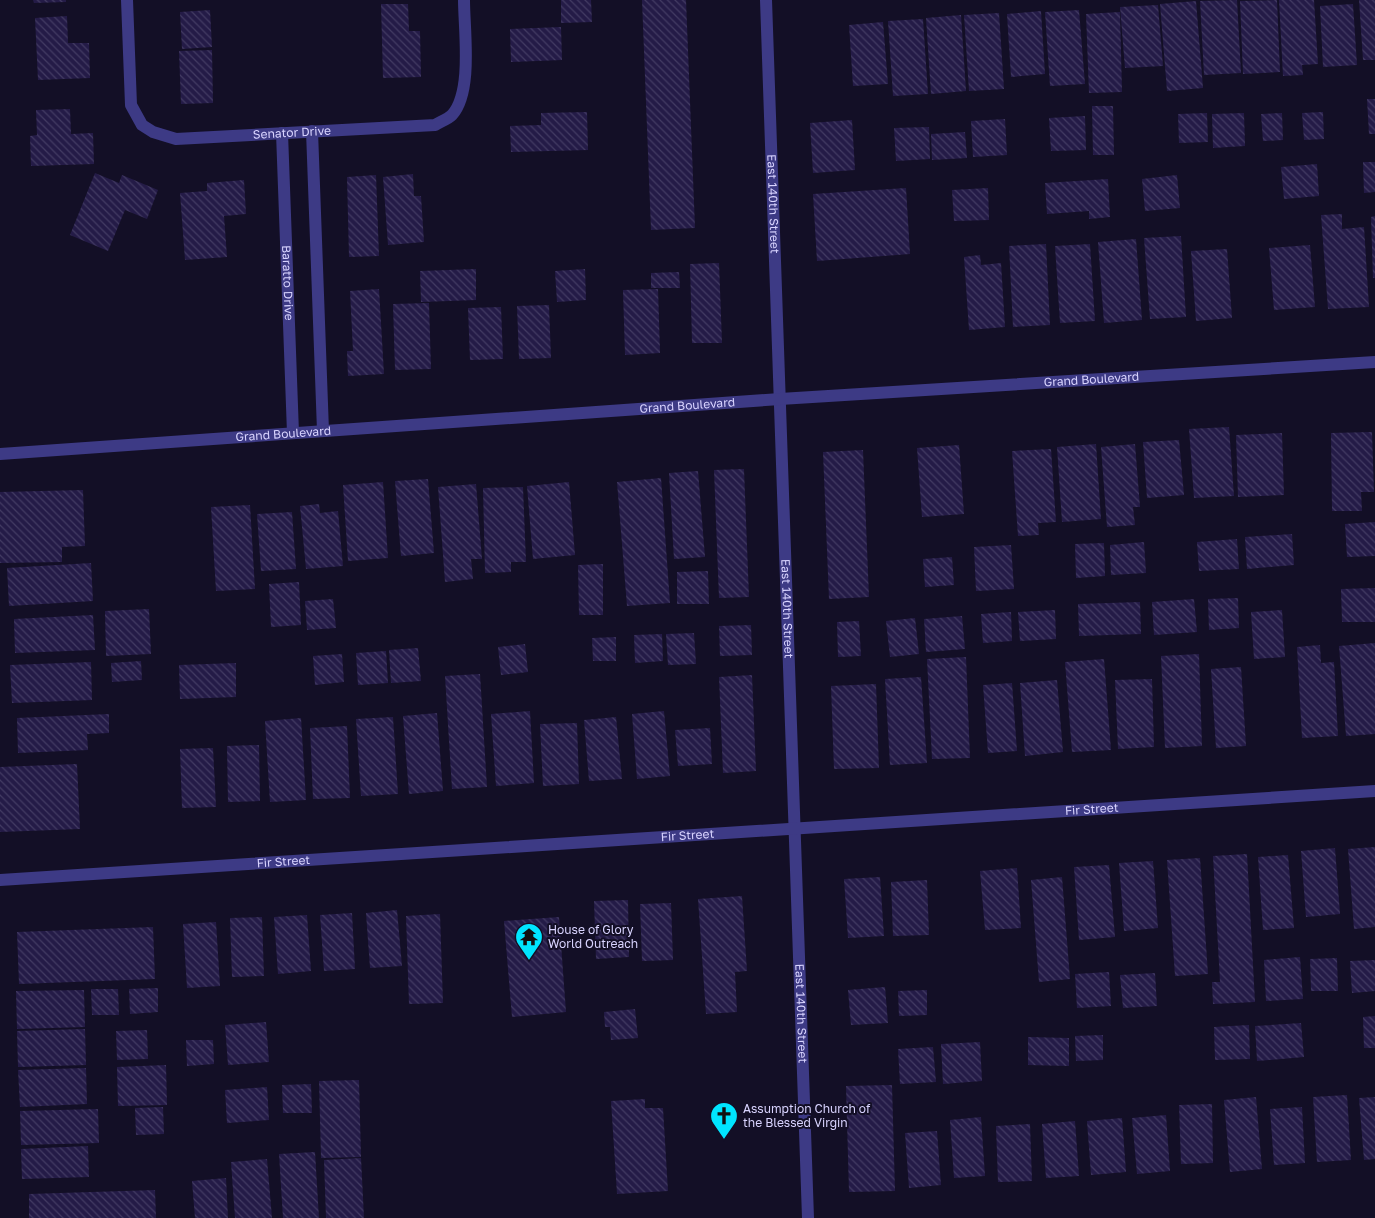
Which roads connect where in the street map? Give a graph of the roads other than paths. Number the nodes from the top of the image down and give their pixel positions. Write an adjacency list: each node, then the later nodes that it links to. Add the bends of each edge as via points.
1 (127, 0): 5 (street, Senator Drive, via 131,105 142,125 176,139)
2 (464, 0): 4 (street, Senator Drive, via 466,78 452,116 435,125)
3 (766, 0): 7 (street, East 140th Street)
4 (312, 132): 5 (street, Senator Drive); 8 (street)
5 (282, 133): 9 (street, Baratto Drive)
6 (1375, 362): 7 (street, Grand Boulevard)
7 (780, 399): 8 (street, Grand Boulevard); 12 (street, East 140th Street)
8 (323, 431): 9 (street, Grand Boulevard)
9 (293, 434): 10 (street, Grand Boulevard)
10 (0, 454)
11 (1375, 791): 12 (street, Fir Street)
12 (794, 828): 13 (street, Fir Street); 14 (street, East 140th Street)
13 (0, 880)
14 (808, 1218)

